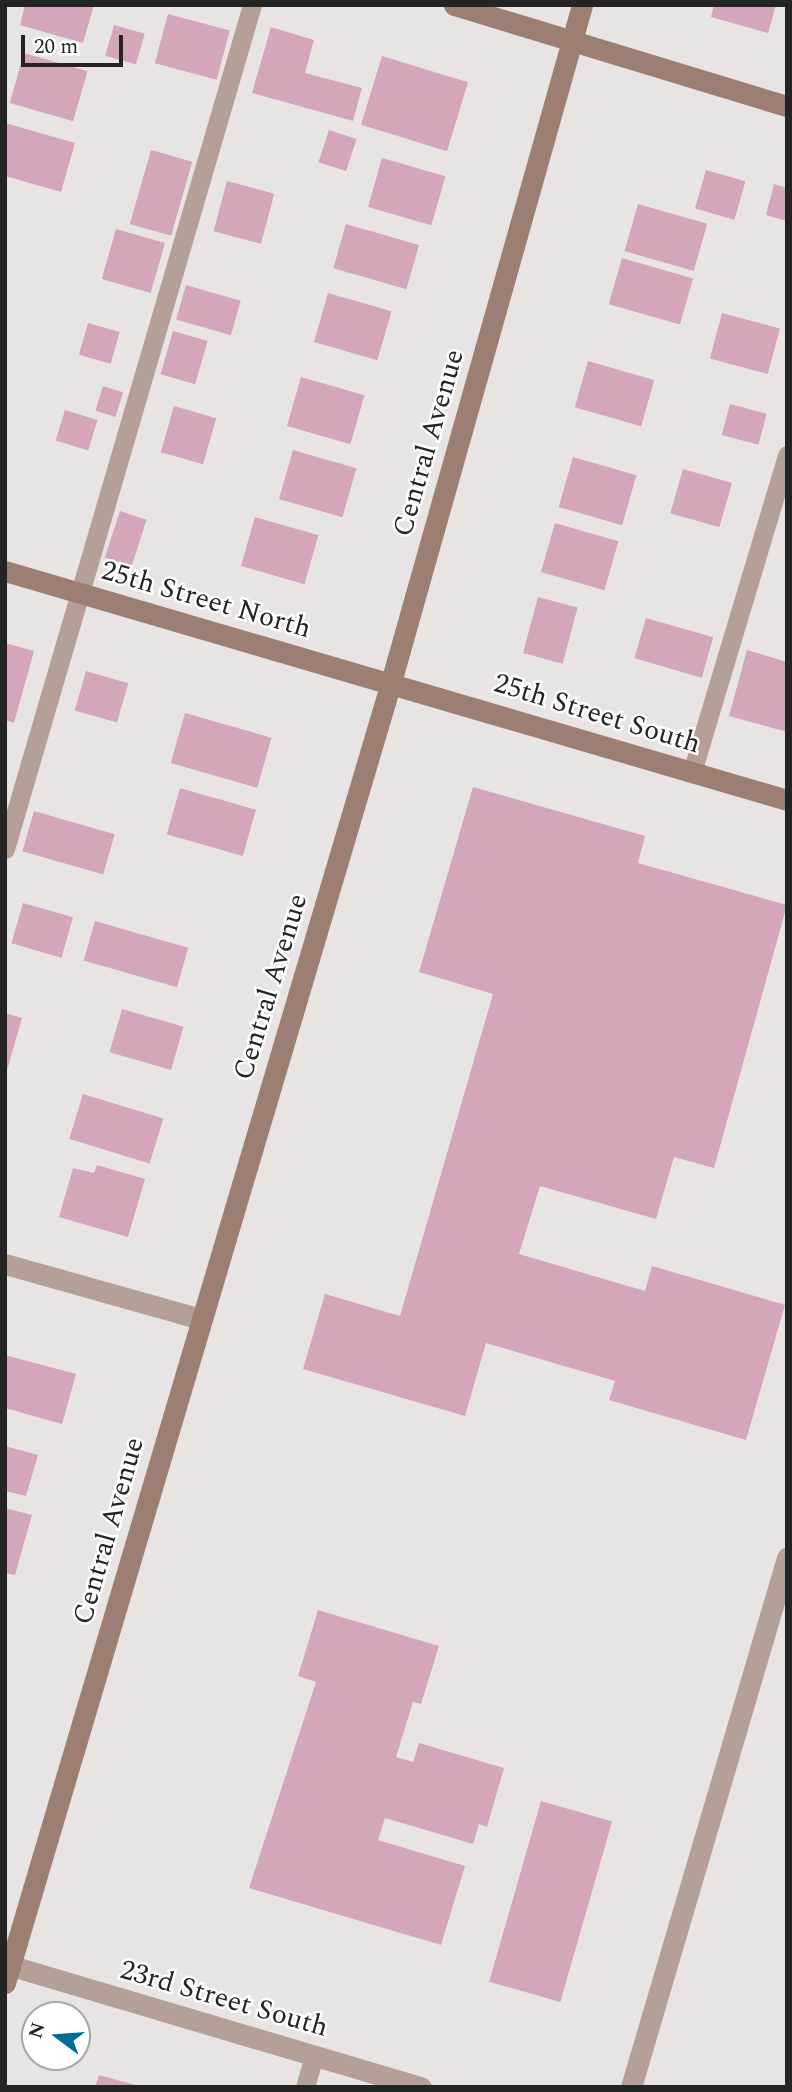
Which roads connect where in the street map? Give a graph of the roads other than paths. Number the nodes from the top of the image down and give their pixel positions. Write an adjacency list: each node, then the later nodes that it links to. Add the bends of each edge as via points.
1 (252, 5): 8 (lane)
2 (454, 5): 4 (street)
3 (582, 5): 4 (street, Central Avenue)
4 (572, 40): 5 (street); 9 (street, Central Avenue)
5 (787, 106)
6 (787, 455): 10 (lane)
7 (5, 571): 8 (street, 25th Street North)
8 (80, 593): 9 (street, 25th Street North); 12 (lane)
9 (391, 682): 10 (street, 25th Street South); 14 (street, Central Avenue)
10 (692, 772): 11 (street, 25th Street South)
11 (787, 800)
12 (5, 849)
13 (5, 1264): 14 (street)
14 (201, 1319): 16 (street, Central Avenue)
15 (787, 1558): 20 (street)
16 (7, 1971): 17 (street, 23rd Street South)
17 (314, 2055): 18 (lane); 19 (street, 23rd Street South)
18 (305, 2087)
19 (421, 2087)
20 (631, 2087)

